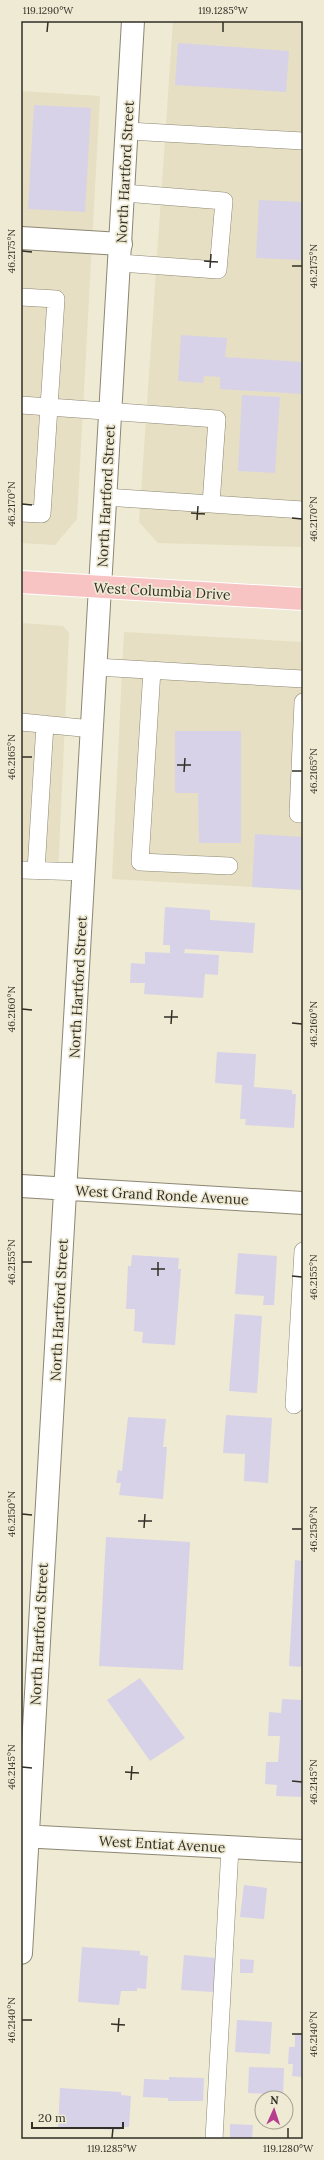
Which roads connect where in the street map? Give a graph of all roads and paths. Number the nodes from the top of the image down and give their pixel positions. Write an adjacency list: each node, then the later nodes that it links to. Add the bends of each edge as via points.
1 (133, 21): 2 (street, North Hartford Street)
2 (128, 131): 3 (lane); 4 (street, North Hartford Street)
3 (303, 141)
4 (124, 192): 6 (street, North Hartford Street); 6 (lane, via 224,201 218,270)
5 (21, 238): 6 (street)
6 (120, 254): 10 (street, North Hartford Street)
7 (21, 297): 9 (lane, via 56,299)
8 (21, 405): 9 (lane)
9 (49, 407): 10 (lane); 14 (lane, via 42,514)
10 (111, 412): 11 (street, North Hartford Street); 12 (lane, via 217,419)
11 (106, 497): 12 (lane); 16 (street, North Hartford Street)
12 (211, 504): 13 (lane)
13 (303, 510)
14 (21, 513)
15 (21, 582): 16 (main road, West Columbia Drive)
16 (100, 587): 17 (main road, West Columbia Drive); 18 (street, North Hartford Street)
17 (303, 599)
18 (96, 666): 19 (lane); 24 (street, North Hartford Street)
19 (152, 670): 20 (lane); 26 (lane, via 140,862)
20 (303, 679)
21 (303, 702): 25 (lane, via 298,814)
22 (21, 722): 23 (lane)
23 (45, 724): 24 (lane); 27 (lane)
24 (92, 730): 28 (street, North Hartford Street)
25 (303, 814)
26 (228, 866)
27 (28, 870): 28 (lane)
28 (85, 872): 30 (street, North Hartford Street)
29 (21, 1186): 30 (street, West Grand Ronde Avenue)
30 (66, 1189): 31 (street, West Grand Ronde Avenue); 34 (street, North Hartford Street)
31 (303, 1203)
32 (303, 1251): 33 (lane)
33 (294, 1405)
34 (24, 1836): 35 (street, West Entiat Avenue); 37 (street, North Hartford Street)
35 (230, 1848): 36 (street, West Entiat Avenue); 38 (lane)
36 (303, 1851)
37 (21, 1953)
38 (214, 2139)

